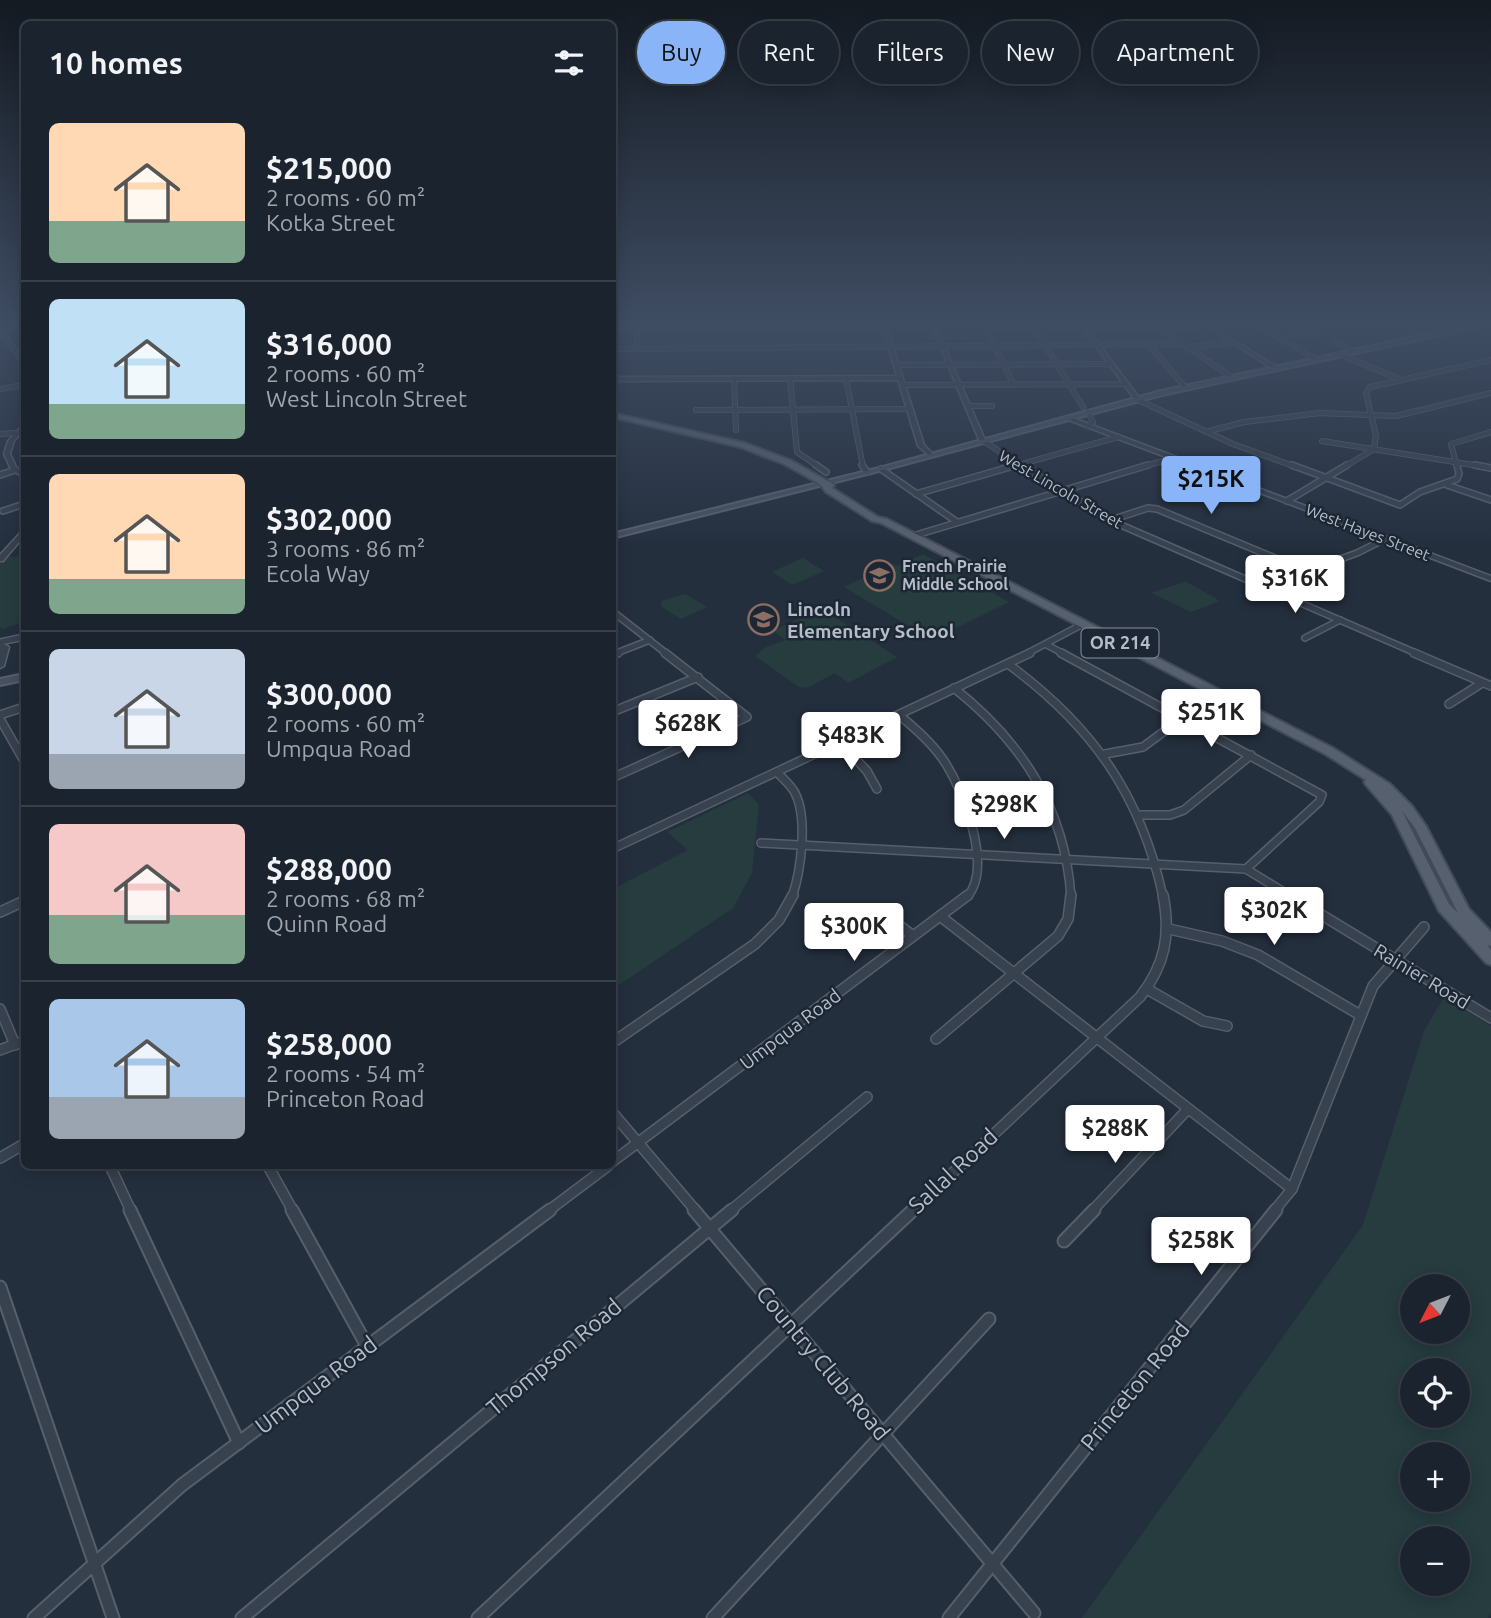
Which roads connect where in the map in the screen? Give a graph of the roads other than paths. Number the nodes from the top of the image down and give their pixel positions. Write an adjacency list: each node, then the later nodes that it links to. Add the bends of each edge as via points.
1 (735, 398): 16 (street)
2 (792, 398): 17 (street)
3 (850, 398): 18 (street)
4 (907, 398): 14 (street)
5 (964, 398): 12 (street, West Lincoln Street)
6 (1078, 398): 19 (street)
7 (1136, 398): 11 (street)
8 (1148, 398): 11 (main road)
9 (1367, 398): 20 (street)
10 (1472, 398): 20 (street, via 1396,416)
11 (1138, 400): 19 (main road); 28 (street)
12 (968, 406): 13 (street); 31 (street, West Lincoln Street)
13 (992, 406)
14 (910, 409): 18 (street); 34 (street, via 922,446)
15 (696, 410): 16 (street)
16 (735, 410): 17 (street); 25 (street)
17 (793, 410): 18 (street); 41 (street, via 797,452)
18 (852, 410): 42 (street)
19 (1086, 410): 22 (main road); 23 (street, via 1093,422)
20 (1371, 415): 28 (street, via 1320,413 1244,422); 33 (street, via 1376,438)
21 (616, 416): 46 (main road, OR 214, via 742,445 787,462)
22 (1068, 418): 23 (street, West Hayes Street); 31 (main road)
23 (1088, 426): 30 (street, West Hayes Street)
24 (21, 429): 27 (street)
25 (736, 430)
26 (1491, 432): 36 (street, via 1451,444)
27 (17, 433): 29 (street); 40 (street, via 7,454)
28 (1206, 433): 45 (street)
29 (0, 434)
30 (1118, 437): 35 (street, West Hayes Street); 37 (street)
31 (982, 440): 34 (main road); 37 (street, West Lincoln Street)
32 (1322, 441): 33 (street)
33 (1371, 451): 36 (street); 45 (street)
34 (930, 454): 39 (main road)
35 (1173, 458): 48 (street); 51 (street, West Hayes Street)
36 (1455, 463): 38 (street); 47 (street, via 1459,478)
37 (1018, 465): 48 (street, West Lincoln Street); 49 (street)
38 (1491, 468)
39 (881, 469): 42 (main road); 49 (street)
40 (15, 470): 43 (street); 44 (street)
41 (826, 472)
42 (867, 472): 46 (main road)
43 (21, 474)
44 (0, 475)
45 (1326, 478): 47 (street, via 1400,505 1422,491); 51 (street)
46 (824, 484): 55 (main road, OR 214, via 856,508); 58 (main road)
47 (1447, 485): 50 (street)
48 (1062, 492): 54 (street, West Lincoln Street); 56 (street)
49 (916, 494): 56 (street)
50 (1491, 500)
51 (1287, 501): 60 (street, West Hayes Street)
52 (21, 505): 53 (street)
53 (3, 511)
54 (1111, 520): 62 (street, via 1157,509); 64 (street, West Lincoln Street)
55 (884, 521): 59 (main road, OR 214)
56 (957, 522): 59 (street)
57 (21, 535): 61 (street)
58 (616, 536)
59 (913, 536): 67 (main road, OR 214)
60 (1385, 538): 62 (street); 63 (street, West Hayes Street)
61 (0, 559)
62 (1304, 570): 64 (street)
63 (1491, 579)
64 (1263, 587): 66 (street, West Lincoln Street)
65 (616, 614): 70 (street)
66 (1340, 620): 69 (street); 79 (street, West Lincoln Street)
67 (1083, 624): 72 (street); 82 (main road, OR 214)
68 (21, 638): 71 (street)
69 (1305, 638)
70 (650, 640): 73 (street); 76 (street)
71 (0, 643): 75 (street, via 5,647)
72 (1047, 645): 74 (street); 88 (street)
73 (616, 653)
74 (1007, 664): 81 (street); 91 (street, Sallal Road, via 1068,712)
75 (0, 666)
76 (698, 677): 85 (street); 96 (street, via 747,717)
77 (21, 678): 78 (main road)
78 (0, 682)
79 (1482, 682): 80 (street, West Lincoln Street); 83 (street)
80 (1491, 686)
81 (954, 688): 86 (street); 103 (street, via 997,724 1032,768 1050,802)
82 (1216, 693): 88 (street); 94 (main road, OR 214)
83 (1449, 704)
84 (21, 708): 87 (street)
85 (616, 710)
86 (899, 715): 90 (street); 102 (street, Umpqua Road, via 924,736 954,774 968,810)
87 (0, 717): 89 (street)
88 (1183, 718): 91 (street, via 1143,747); 92 (street)
89 (4, 734): 93 (street)
90 (840, 742): 95 (street); 97 (street)
91 (1105, 754): 98 (street, Sallal Road)
92 (1251, 755): 98 (street, via 1184,810); 105 (street, via 1317,790 1322,799)
93 (21, 757)
94 (1355, 767): 113 (main road, OR 214, via 1396,813 1444,907)
95 (777, 772): 100 (street, via 798,802); 101 (street)
96 (616, 776)
97 (877, 789)
98 (1140, 816): 104 (street, Sallal Road)
99 (761, 843): 100 (street)
100 (800, 845): 102 (street); 123 (street, via 791,900 766,935)
101 (616, 847)
102 (976, 854): 103 (street); 109 (street, Umpqua Road, via 973,889)
103 (1065, 859): 104 (street); 115 (street, via 1072,897 1069,922)
104 (1155, 864): 105 (street); 111 (street, Sallal Road)
105 (1246, 869): 114 (street, Rainier Road)
106 (21, 902): 107 (street)
107 (0, 912)
108 (886, 915): 112 (street)
109 (940, 916): 112 (street, Umpqua Road); 115 (street)
110 (1424, 927): 114 (street, Princeton Road)
111 (1169, 929): 116 (street, Sallal Road, via 1164,956); 118 (street, via 1258,955)
112 (913, 936): 129 (street, Umpqua Road)
113 (1488, 951)
114 (1395, 960): 118 (street, Princeton Road, via 1373,986); 119 (street, Rainier Road)
115 (1014, 974): 121 (street); 122 (street)
116 (1147, 989): 120 (street, via 1206,1022); 121 (street, Sallal Road)
117 (0, 1009): 124 (street)
118 (1360, 1014): 136 (street, Princeton Road)
119 (1491, 1018)
120 (1227, 1026)
121 (1096, 1038): 127 (street); 141 (street, Sallal Road)
122 (936, 1039)
123 (616, 1040)
124 (20, 1043): 125 (street)
125 (0, 1050)
126 (867, 1097): 137 (street, Thompson Road)
127 (1188, 1109): 136 (street); 138 (street)
128 (616, 1117): 129 (street, Country Club Road)
129 (638, 1143): 132 (street, Umpqua Road); 137 (street, Country Club Road)
130 (21, 1146): 131 (street)
131 (0, 1158)
132 (616, 1160)
133 (111, 1169): 144 (street)
134 (270, 1169): 142 (street)
135 (603, 1169): 142 (street, Umpqua Road)
136 (1292, 1189): 146 (street, Princeton Road)
137 (710, 1228): 141 (street, Country Club Road); 150 (street, Thompson Road)
138 (1064, 1241)
139 (0, 1287): 145 (street)
140 (989, 1319): 143 (street)
141 (790, 1324): 143 (street, Country Club Road); 151 (street, Sallal Road)
142 (367, 1346): 144 (street, Umpqua Road)
143 (884, 1436): 146 (street, Country Club Road); 152 (street)
144 (239, 1443): 145 (street, Umpqua Road, via 163,1501)
145 (95, 1563): 148 (street, Umpqua Road); 149 (street)
146 (993, 1564): 147 (street, Country Club Road); 153 (street, Princeton Road)
147 (1034, 1613)
148 (34, 1618)
149 (113, 1618)
150 (242, 1618)
151 (478, 1618)
152 (713, 1618)
153 (949, 1618)

